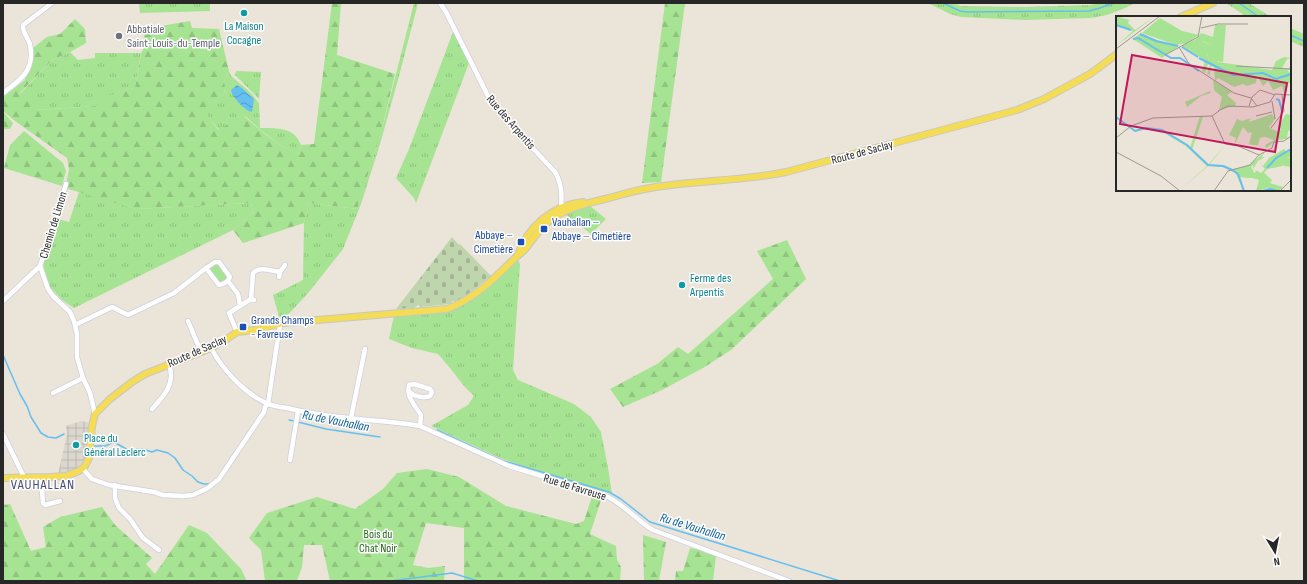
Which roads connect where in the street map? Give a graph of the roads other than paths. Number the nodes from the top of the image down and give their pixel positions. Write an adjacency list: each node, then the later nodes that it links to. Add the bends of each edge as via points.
1 (52, 3): 6 (street, via 23,25 22,29 30,44 28,70 22,79)
2 (440, 3): 8 (street, Rue des Arpentis, via 488,96 501,114 555,172)
3 (1213, 3): 4 (main road)
4 (1183, 16)
5 (1116, 55): 9 (main road, Route de Saclay, via 1090,74 1044,99 1003,115 780,174 660,186)
6 (3, 93)
7 (66, 184): 15 (street, Chemin de Limon)
8 (562, 197): 10 (street, Rue des Arpentis); 11 (street, Rue des Arpentis)
9 (592, 202): 10 (main road, Route de Saclay); 12 (main road, Route de Saclay, via 566,211)
10 (568, 205): 11 (main road, Route de Saclay); 12 (street, Route de Saclay, via 568,208 554,215)
11 (561, 208): 13 (main road, Route de Saclay, via 538,222)
12 (551, 220): 13 (main road, Route de Saclay)
13 (518, 255): 21 (main road, Route de Saclay, via 474,295 447,309)
14 (285, 264): 19 (street, via 280,274 261,269 255,271 252,299)
15 (40, 266): 18 (street); 22 (street, via 48,289 70,312)
16 (206, 268): 17 (street, via 220,285); 17 (street, via 214,262 219,262 230,277); 22 (street, via 174,293 128,315 112,307)
17 (228, 281): 19 (street, via 238,294)
18 (3, 301)
19 (240, 305): 23 (street, via 229,313)
20 (188, 321): 26 (street)
21 (280, 324): 23 (main road, Route de Saclay); 31 (street)
22 (75, 325): 28 (street, via 77,357)
23 (237, 332): 24 (main road, Route de Saclay)
24 (211, 348): 26 (main road, Route de Saclay); 31 (street, Rue de Favreuse, via 220,364 240,385)
25 (365, 349): 35 (street)
26 (201, 352): 27 (main road, Route de Saclay)
27 (168, 364): 32 (street, via 172,372 170,384); 34 (main road, Route de Saclay, via 132,382)
28 (83, 378): 30 (street); 34 (street)
29 (409, 392): 29 (street, via 426,398 432,392 414,384 409,385); 36 (street, via 421,415)
30 (53, 393)
31 (268, 404): 33 (street, Rue de Favreuse); 43 (street, via 222,474 204,491 188,496 176,496)
32 (152, 409)
33 (298, 411): 35 (street, Rue de Favreuse); 38 (street)
34 (95, 414): 39 (main road, via 89,458)
35 (351, 418): 36 (street, Rue de Favreuse)
36 (420, 426): 46 (street, Rue de Favreuse, via 509,466 612,498 653,530)
37 (3, 434): 41 (street, via 23,475)
38 (290, 460)
39 (83, 469): 42 (main road, via 75,474); 43 (street, via 92,479)
40 (3, 478): 41 (main road)
41 (22, 478): 42 (main road)
42 (41, 478): 44 (street, via 43,504)
43 (115, 485): 45 (street, via 115,498 120,508 143,538)
44 (60, 501)
45 (158, 550)
46 (789, 581)

